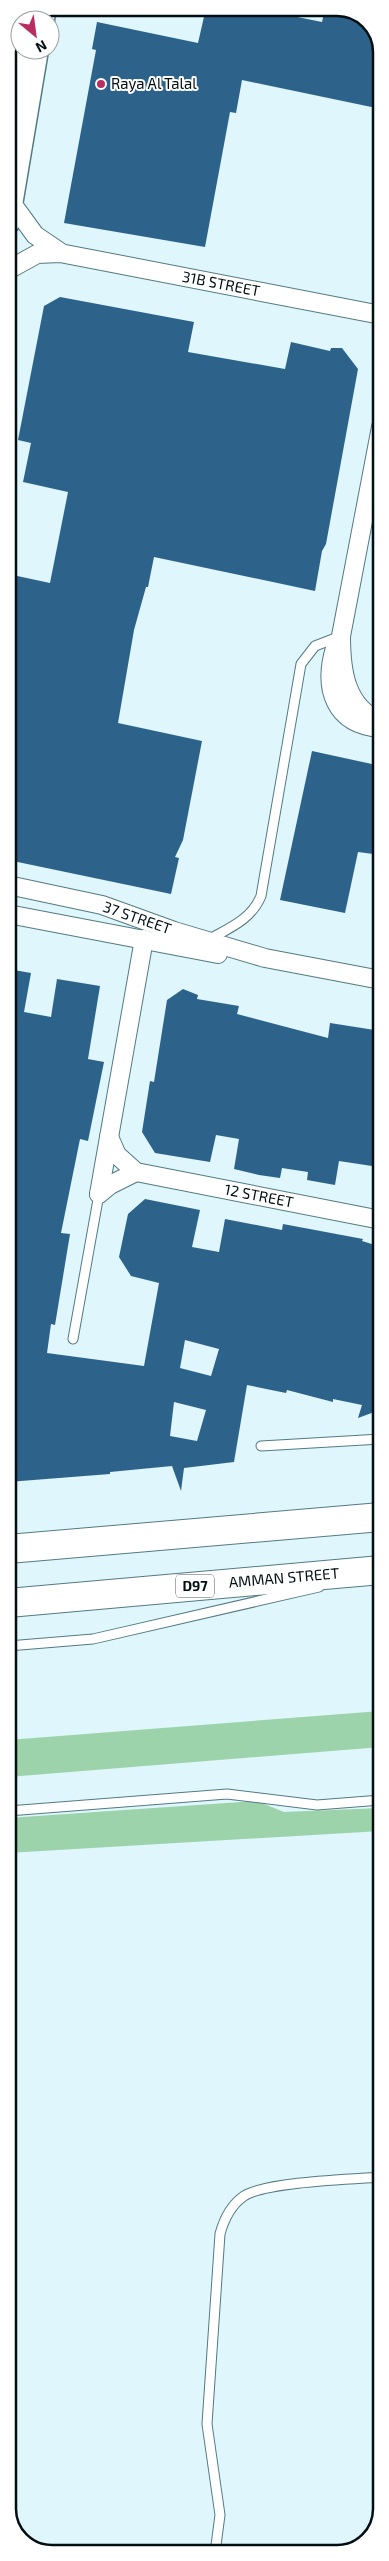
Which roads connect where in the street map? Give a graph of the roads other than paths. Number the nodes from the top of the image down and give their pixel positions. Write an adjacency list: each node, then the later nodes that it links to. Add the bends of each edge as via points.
1 (36, 60): 2 (street)
2 (16, 173)
3 (16, 219): 4 (street, 31B STREET)
4 (60, 252): 5 (street, 31B STREET, via 37,254); 6 (street, 31B STREET)
5 (16, 266)
6 (372, 313)
7 (372, 472): 8 (street)
8 (340, 636): 9 (street, via 341,660 348,690 365,713); 10 (street, via 330,670 335,701 351,720); 14 (lane, via 315,646 301,664 261,896 243,920)
9 (372, 717)
10 (372, 727)
11 (16, 887): 14 (street, 37 STREET, via 102,905)
12 (16, 916): 13 (street, 37 STREET)
13 (144, 939): 15 (street, 37 STREET, via 224,955); 17 (street)
14 (208, 940): 15 (street, 37 STREET)
15 (265, 958): 16 (street, 37 STREET)
16 (372, 978)
17 (109, 1137): 18 (street, via 117,1155); 19 (street)
18 (136, 1172): 19 (street); 20 (street, 12 STREET)
19 (99, 1194): 21 (lane)
20 (372, 1218)
21 (73, 1339)
22 (373, 1439): 23 (lane)
23 (261, 1446)
24 (373, 1518): 25 (main road)
25 (17, 1548)
26 (373, 1572): 28 (main road, AMMAN STREET / D97)
27 (373, 1573): 29 (lane, via 93,1639)
28 (17, 1602)
29 (17, 1645)
30 (373, 1801): 31 (lane, via 317,1805 227,1794)
31 (17, 1810)
32 (373, 2178): 33 (lane, via 263,2188 235,2203 223,2223 207,2424 220,2515)
33 (216, 2544)

